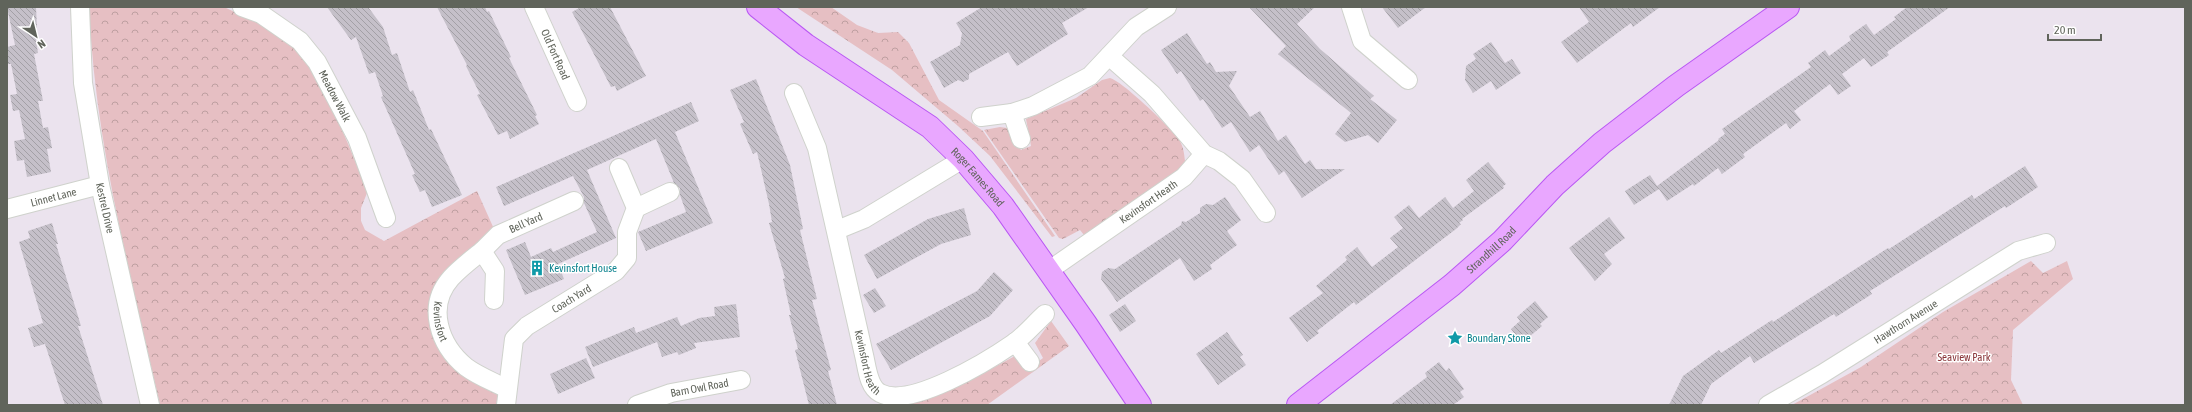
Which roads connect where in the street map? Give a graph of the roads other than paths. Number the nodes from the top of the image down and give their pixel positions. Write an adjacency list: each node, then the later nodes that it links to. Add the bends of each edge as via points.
1 (80, 7): 18 (street, Kestrel Drive, via 83,82)
2 (242, 7): 24 (street, Meadow Walk, via 261,14 300,41 317,62 357,138)
3 (534, 7): 11 (street, Old Fort Road)
4 (758, 7): 16 (main road, Roger Eames Road, via 806,45 930,127)
5 (1167, 7): 8 (street, via 1136,27)
6 (1352, 7): 9 (street, via 1362,41)
7 (1788, 7): 38 (main road, Strandhill Road, via 1676,86 1602,143 1555,185 1502,241 1452,285)
8 (1109, 56): 12 (street, via 1090,76 1058,94); 15 (street, via 1152,94)
9 (1408, 80)
10 (794, 93): 25 (street, Kevinsfort Heath, via 817,148)
11 (577, 102)
12 (1012, 114): 13 (street); 14 (street)
13 (981, 117)
14 (1021, 139)
15 (1204, 154): 23 (street, via 1219,161 1242,179); 28 (street, Kevinsfort Heath, via 1184,177)
16 (963, 159): 25 (street, via 864,219); 28 (main road, Roger Eames Road, via 1003,206)
17 (619, 168): 21 (street)
18 (100, 185): 22 (street, Linnet Lane); 35 (street, Kestrel Drive)
19 (670, 192): 21 (street)
20 (574, 201): 27 (street, Bell Yard, via 498,236)
21 (636, 208): 34 (street, Coach Yard, via 627,232 627,258 616,271 527,326 514,340)
22 (7, 209)
23 (1266, 212)
24 (386, 218)
25 (837, 230): 31 (street, Kevinsfort Heath, via 871,384 880,393 895,398 913,395 958,376)
26 (2046, 243): 39 (street, Hawthorn Avenue, via 2018,251)
27 (482, 251): 29 (street, via 495,271); 34 (street, Kevinsfort, via 451,278 441,296 437,320 441,336 458,358 467,368)
28 (1048, 271): 37 (main road, Roger Eames Road)
29 (494, 300)
30 (1045, 314): 31 (street, Kevinsfort Heath)
31 (1015, 342): 32 (street)
32 (1030, 362)
33 (741, 380): 36 (street, Barn Owl Road, via 672,393)
34 (506, 397)
35 (150, 405)
36 (637, 405)
37 (1140, 405)
38 (1298, 405)
39 (1768, 405)

